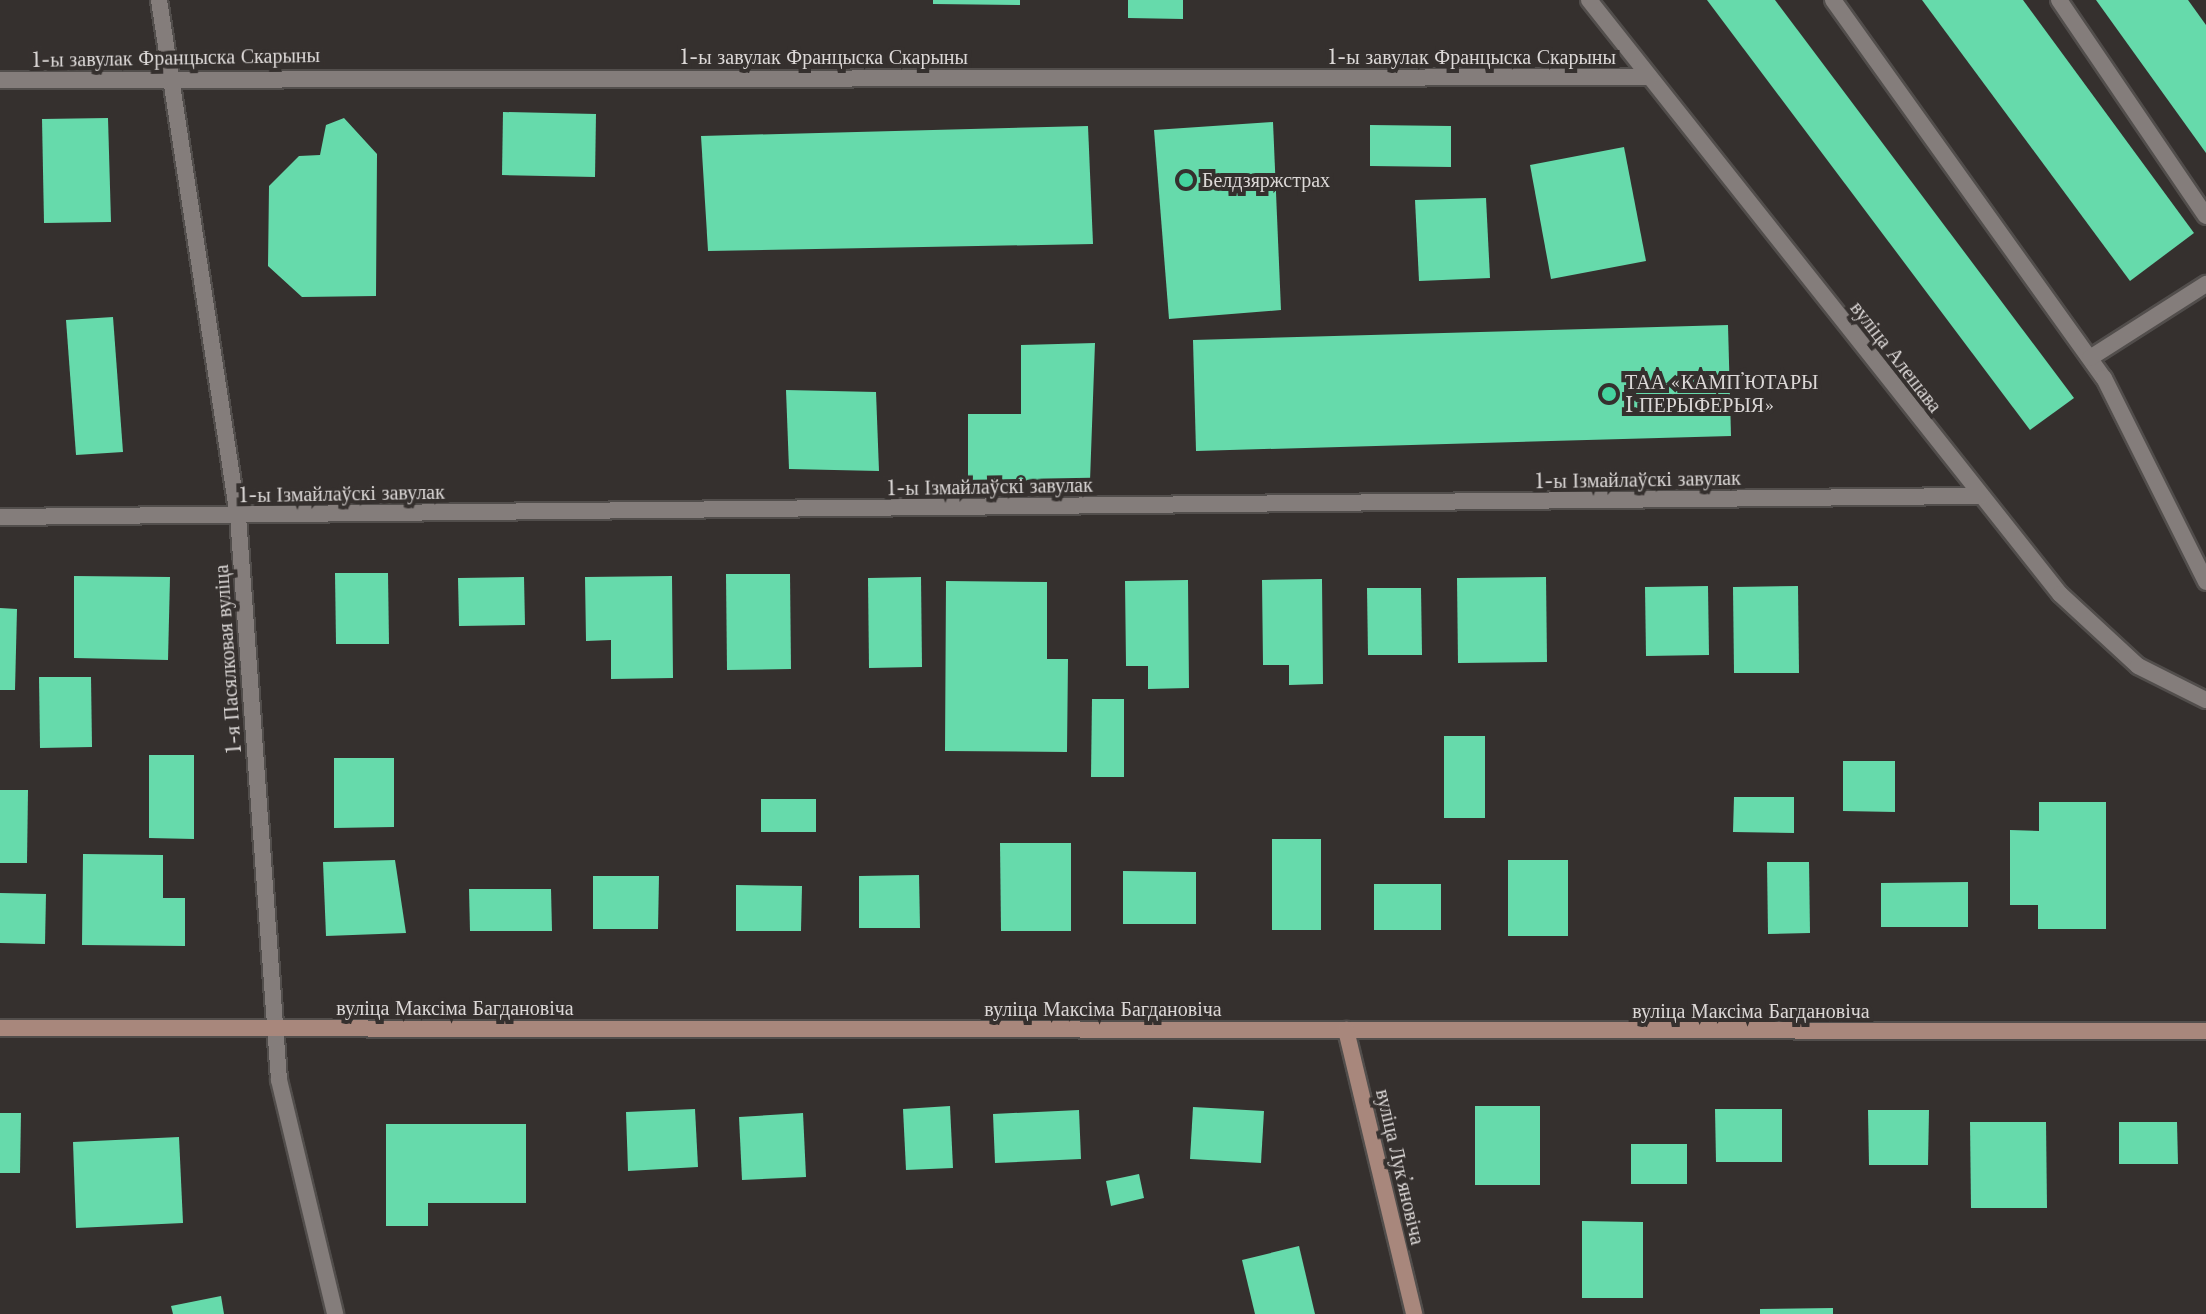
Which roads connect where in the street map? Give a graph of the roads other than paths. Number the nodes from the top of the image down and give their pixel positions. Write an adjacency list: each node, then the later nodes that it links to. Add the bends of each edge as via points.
1 (159, 0): 5 (street, 1-я Пасялковая вуліца)
2 (1589, 0): 6 (street, вуліца Алешава)
3 (1833, 0): 10 (street)
4 (2059, 0): 8 (street)
5 (175, 77): 6 (street, 1-ы завулак Францыска Скарыны); 7 (street, 1-ы завулак Францыска Скарыны); 12 (street, 1-я Пасялковая вуліца)
6 (1649, 77): 11 (street, вуліца Алешава)
7 (0, 80)
8 (2206, 216)
9 (2206, 284): 10 (street)
10 (2090, 358): 14 (street)
11 (1981, 496): 12 (street, 1-ы Ізмайлаўскі завулак); 15 (street, вуліца Алешава, via 2117,651)
12 (238, 516): 13 (street, 1-ы Ізмайлаўскі завулак); 16 (street, 1-я Пасялковая вуліца)
13 (0, 517)
14 (2206, 582)
15 (2206, 700)
16 (273, 1027): 17 (main road, вуліца Максіма Багдановіча); 18 (main road, вуліца Максіма Багдановіча); 20 (street, 1-я Пасялковая вуліца, via 279,1080)
17 (0, 1028)
18 (1346, 1030): 19 (main road, вуліца Максіма Багдановіча); 21 (main road, вуліца Лукʼяновіча)
19 (2206, 1031)
20 (335, 1314)
21 (1414, 1314)

